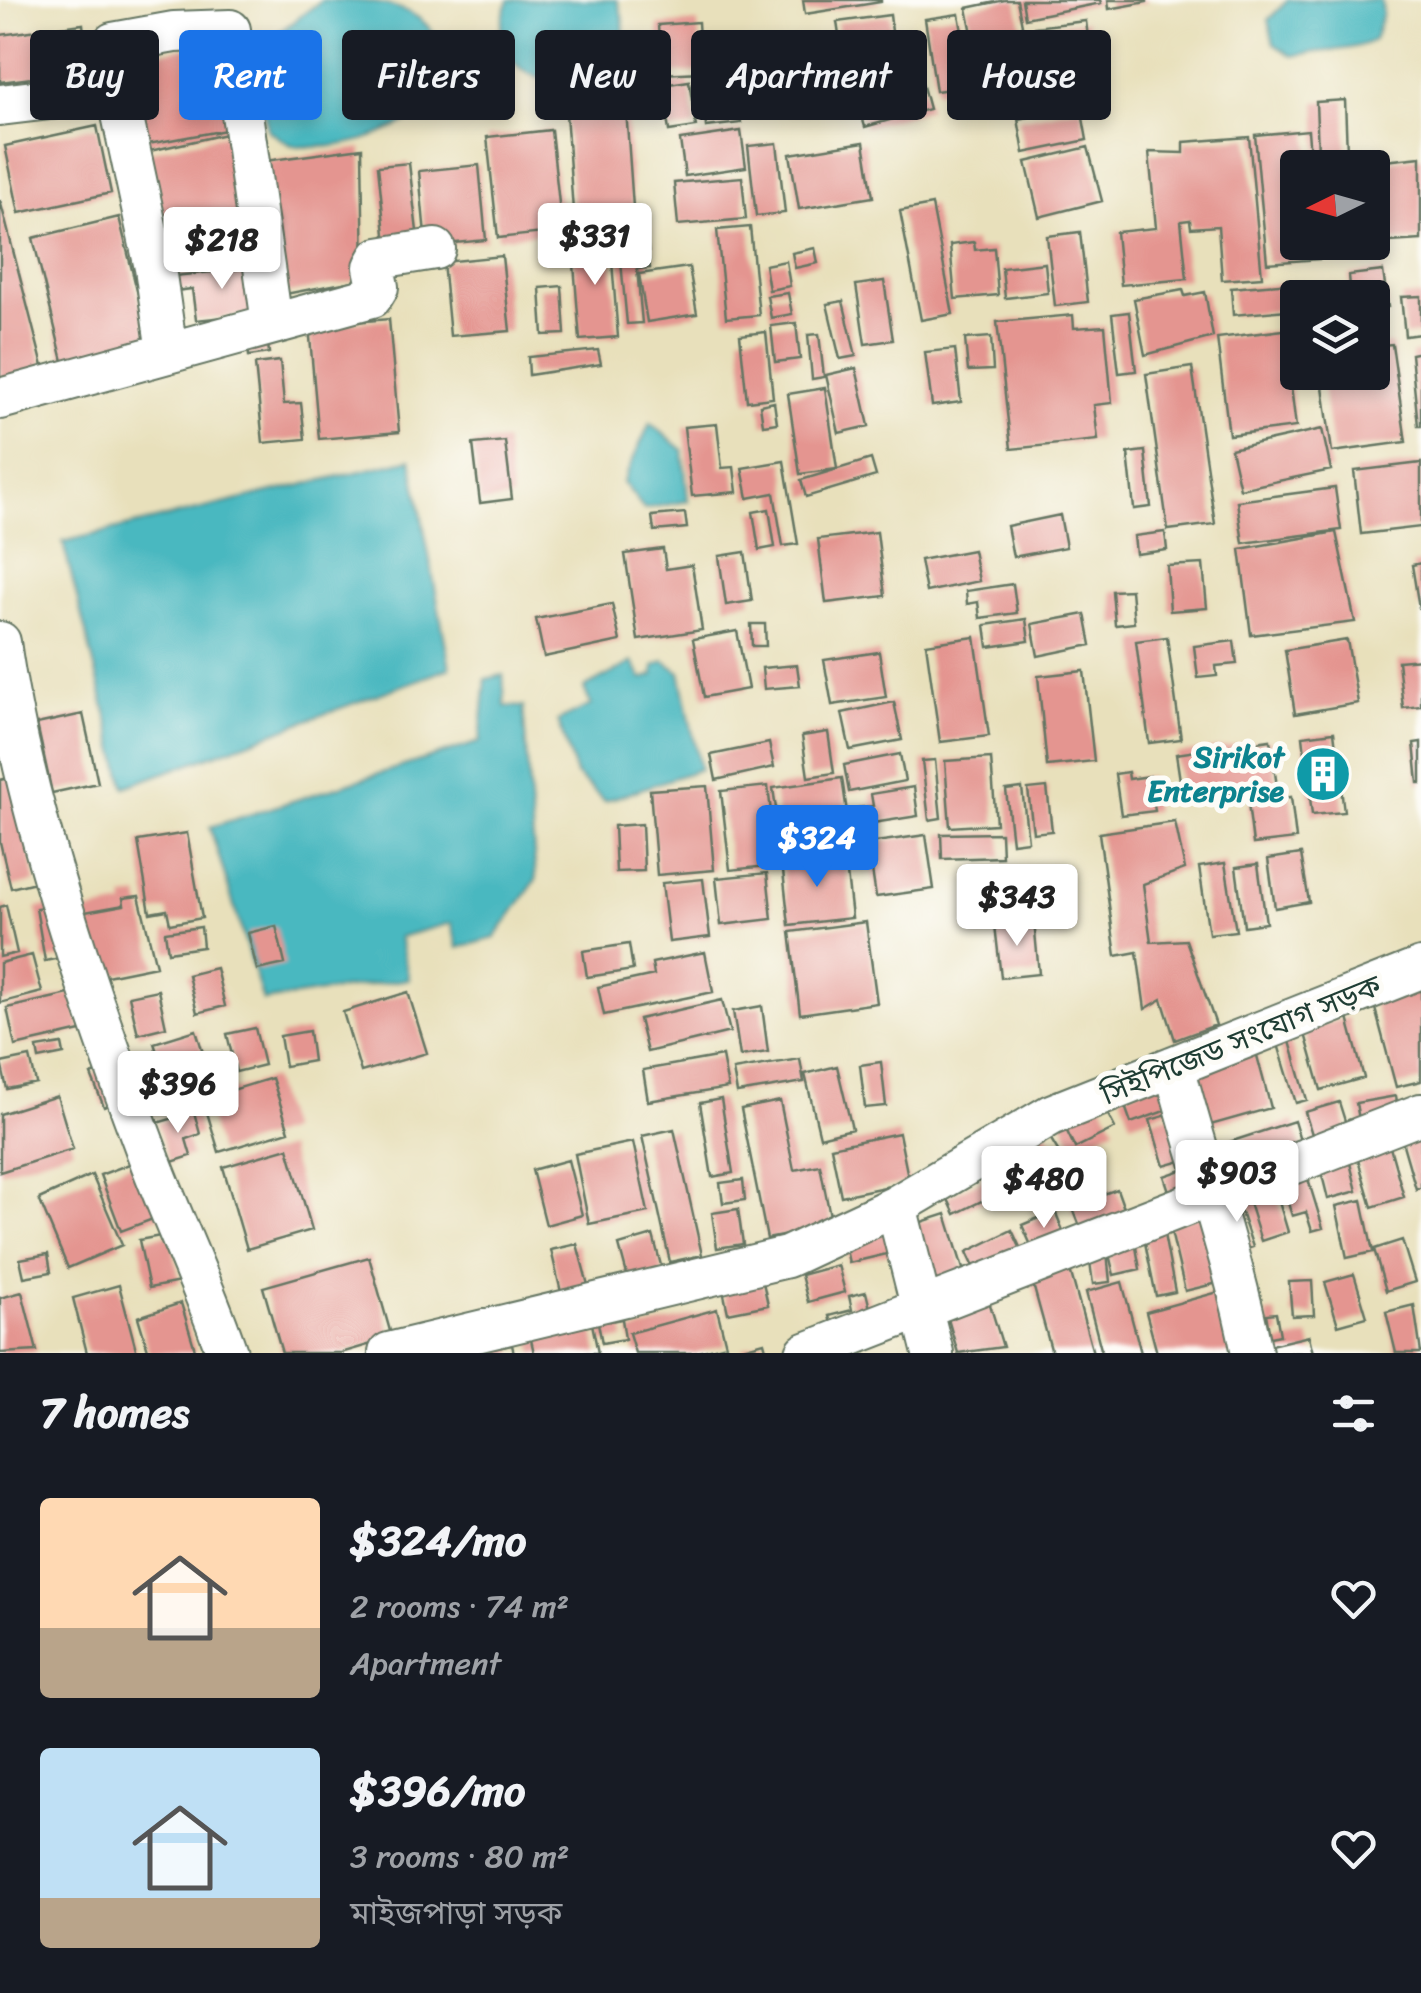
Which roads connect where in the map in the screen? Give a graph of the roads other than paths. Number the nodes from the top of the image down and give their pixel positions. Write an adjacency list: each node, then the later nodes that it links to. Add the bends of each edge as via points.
1 (159, 35): 6 (street, via 230,30)
2 (30, 101): 3 (street)
3 (0, 105)
4 (124, 120): 7 (street)
5 (435, 250): 6 (street, via 379,258 372,298)
6 (272, 323): 7 (street)
7 (167, 352): 8 (street)
8 (0, 399)
9 (1, 655): 17 (street, via 73,935 148,1156)
10 (1421, 968): 11 (street, সিইপিজেড সংযোগ সড়ক)
11 (1174, 1066): 13 (street); 14 (street, সিইপিজেড সংযোগ সড়ক, via 1051,1116)
12 (1421, 1114): 13 (street)
13 (1208, 1199): 15 (street); 21 (street, via 1239,1288)
14 (896, 1206): 15 (street); 16 (street, সিইপিজেড সংযোগ সড়ক, via 787,1257)
15 (920, 1310): 19 (street); 20 (street)
16 (516, 1338): 18 (street, সিইপিজেড সংযোগ সড়ক)
17 (227, 1353)
18 (389, 1353)
19 (806, 1353)
20 (932, 1353)
21 (1252, 1353)

